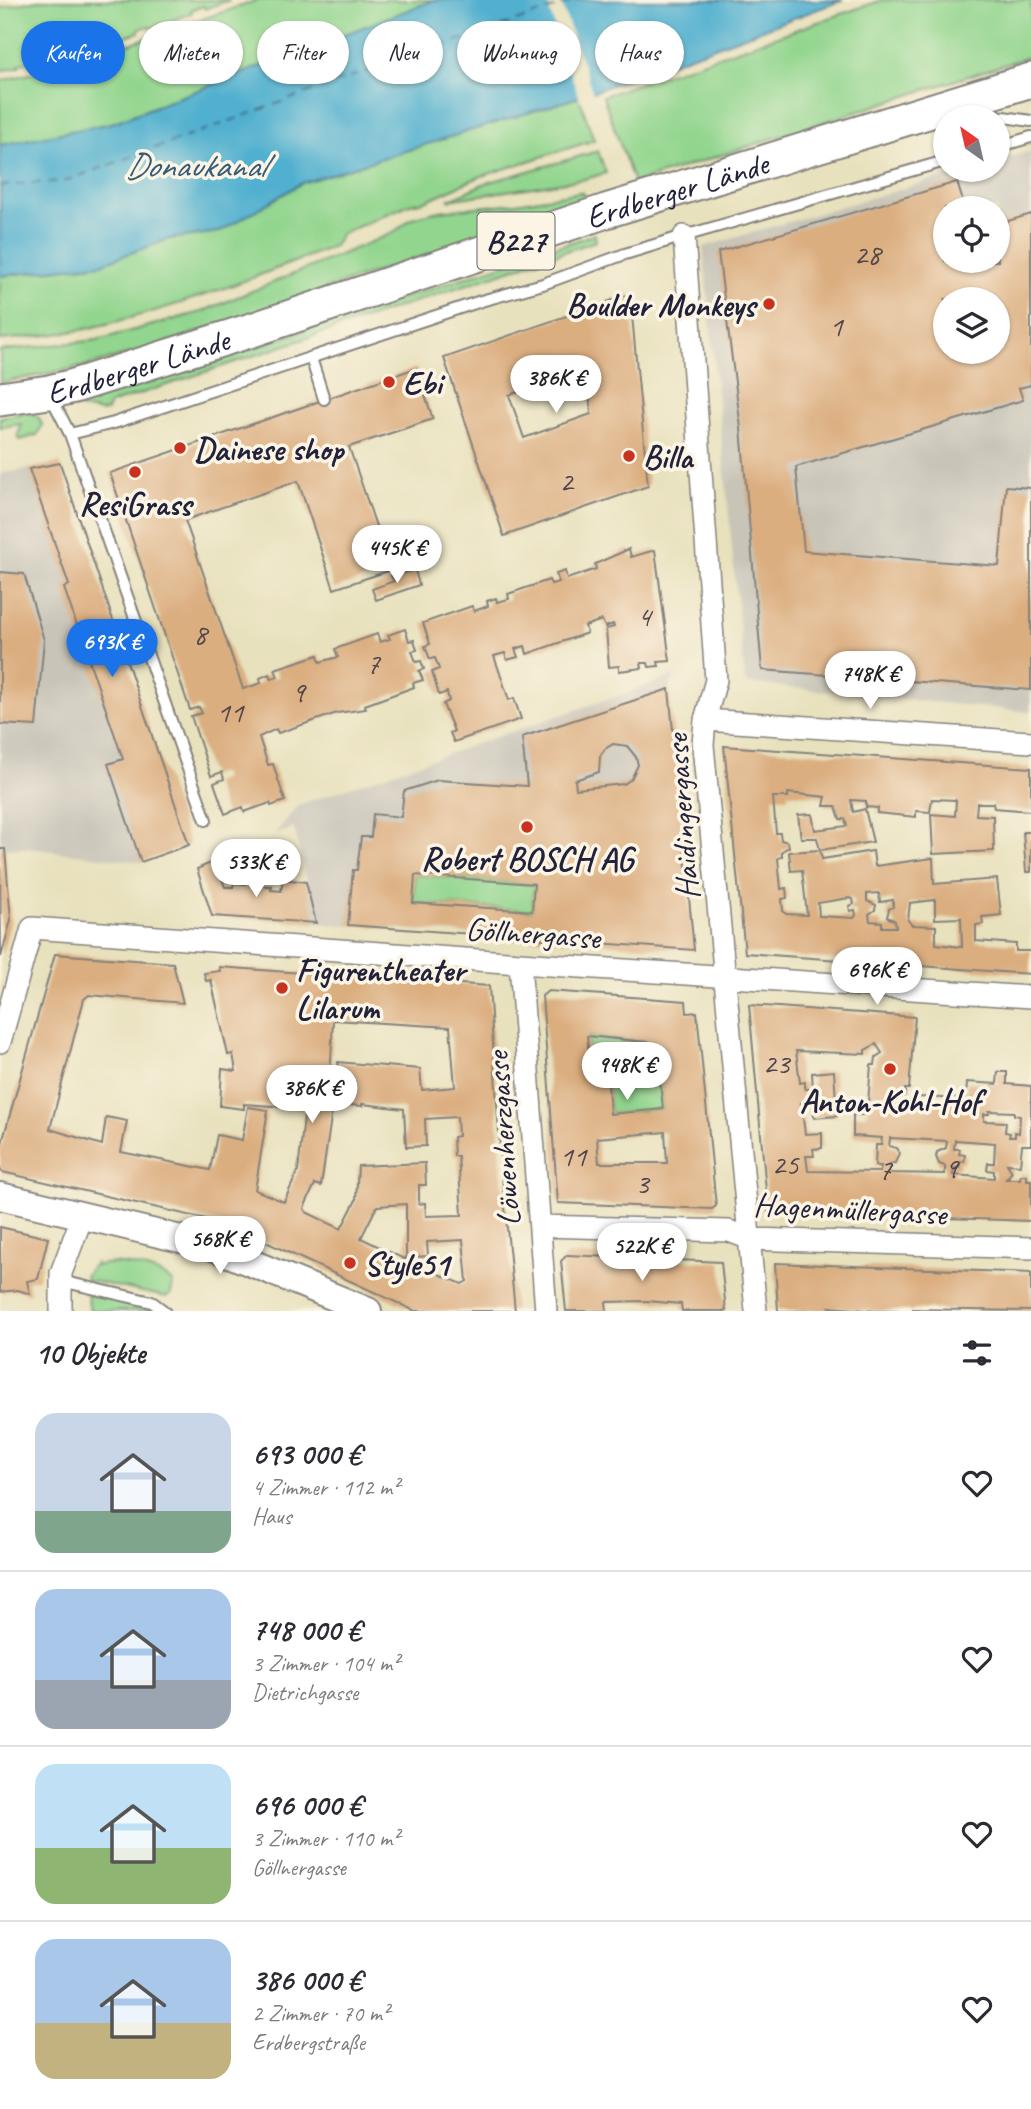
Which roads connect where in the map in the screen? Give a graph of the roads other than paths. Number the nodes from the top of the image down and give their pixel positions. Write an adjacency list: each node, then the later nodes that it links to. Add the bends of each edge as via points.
1 (1031, 80): 2 (main road, Erdberger Lände / B227)
2 (932, 110): 3 (lane); 9 (main road, Erdberger Lände / B227)
3 (1031, 121)
4 (1031, 137): 5 (lane)
5 (1010, 143)
6 (933, 165): 7 (lane)
7 (684, 236): 8 (lane); 13 (street, Haidingergasse, via 716,680)
8 (311, 358): 11 (lane); 12 (lane)
9 (49, 392): 10 (main road, Erdberger Lände / B227); 12 (lane)
10 (0, 399)
11 (324, 399)
12 (70, 434): 15 (lane)
13 (705, 720): 14 (street); 17 (street, Haidingergasse, via 703,745)
14 (1031, 742)
15 (206, 820)
16 (520, 963): 17 (street, Göllnergasse); 19 (street, Göllnergasse, via 32,928); 22 (street, Löwenherzgasse)
17 (726, 976): 18 (street, Göllnergasse); 23 (street, Haidingergasse)
18 (1031, 997)
19 (0, 1042)
20 (0, 1196): 21 (street)
21 (82, 1217): 25 (street); 28 (street, via 210,1246)
22 (540, 1226): 23 (street, Hagenmüllergasse, via 729,1231); 29 (street, Löwenherzgasse)
23 (751, 1239): 24 (street, Hagenmüllergasse); 30 (street, Haidingergasse)
24 (1031, 1248)
25 (61, 1281): 26 (street); 27 (lane, via 152,1302)
26 (61, 1311)
27 (164, 1311)
28 (368, 1311)
29 (546, 1311)
30 (756, 1311)

